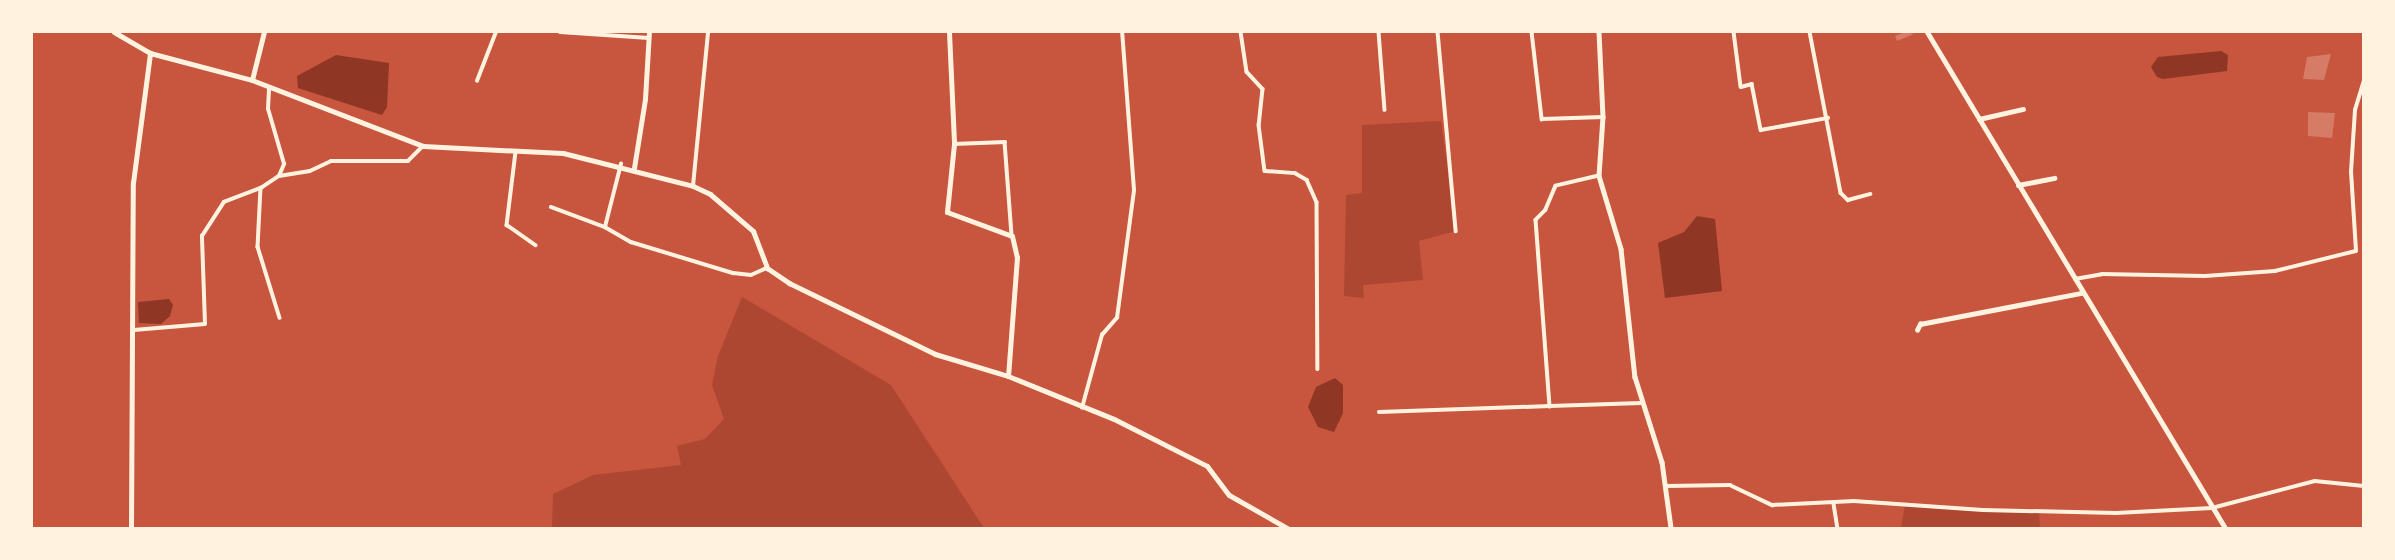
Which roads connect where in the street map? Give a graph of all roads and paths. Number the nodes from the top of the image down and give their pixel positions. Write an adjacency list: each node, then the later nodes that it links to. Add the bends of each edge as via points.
1 (114, 32): 17 (main road)
2 (264, 32): 18 (street)
3 (496, 32): 19 (street)
4 (560, 32): 16 (street)
5 (708, 32): 36 (street)
6 (949, 32): 27 (main road)
7 (1122, 32): 54 (street, via 1134,190 1116,318 1102,335)
8 (1241, 32): 50 (street, via 1247,72 1263,89 1259,125 1265,171 1296,173 1307,180 1317,202)
9 (1380, 32): 23 (street)
10 (1438, 32): 41 (street)
11 (1532, 32): 24 (street, via 1542,119)
12 (1599, 32): 24 (street)
13 (1734, 32): 25 (street, via 1741,88 1752,84 1761,130)
14 (1810, 32): 25 (street)
15 (1927, 32): 26 (main road)
16 (649, 35): 31 (street)
17 (150, 53): 18 (main road); 48 (street, via 133,183)
18 (252, 80): 21 (main road)
19 (477, 80)
20 (2364, 81): 45 (street, via 2355,110 2351,172 2356,251 2275,271 2205,276 2102,274)
21 (269, 89): 28 (main road); 32 (street, via 268,109 284,164)
22 (2023, 109): 26 (street)
23 (1385, 110)
24 (1603, 117): 33 (street)
25 (1828, 118): 38 (street, via 1841,193 1848,200)
26 (1979, 119): 35 (main road)
27 (954, 145): 42 (main road, via 947,212); 42 (street, via 1005,142)
28 (423, 146): 29 (main road); 32 (street, via 408,160 331,161 310,171)
29 (516, 152): 30 (main road, via 563,153); 43 (street, via 507,225)
30 (621, 164): 31 (main road); 40 (street)
31 (634, 168): 36 (main road)
32 (279, 176): 37 (street)
33 (1599, 176): 52 (street, via 1621,249); 53 (street, via 1556,186 1546,210 1536,220)
34 (2054, 178): 35 (street)
35 (2017, 185): 45 (main road)
36 (693, 186): 44 (main road, via 710,194 753,230)
37 (261, 188): 47 (street, via 258,247); 48 (street, via 225,202 202,236 205,324)
38 (1870, 194)
39 (551, 207): 40 (street)
40 (604, 227): 44 (street, via 631,242 733,273 751,275)
41 (1456, 231)
42 (1012, 236): 51 (main road, via 1016,270)
43 (536, 245)
44 (767, 268): 51 (main road, via 935,354)
45 (2073, 280): 46 (main road)
46 (2081, 293): 49 (street, via 1920,324); 59 (main road)
47 (280, 318)
48 (134, 330): 60 (street)
49 (1917, 330)
50 (1318, 369)
51 (1008, 376): 54 (main road)
52 (1641, 403): 53 (street); 56 (street)
53 (1550, 406): 55 (street)
54 (1082, 408): 61 (main road, via 1207,466 1229,495)
55 (1379, 412)
56 (1666, 486): 58 (street, via 1730,485 1772,505); 62 (street)
57 (2364, 486): 59 (street, via 2315,481)
58 (1834, 504): 59 (street, via 1854,501 2116,513); 63 (street)
59 (2212, 508): 64 (main road)
60 (131, 528)
61 (1287, 528)
62 (1671, 528)
63 (1838, 528)
64 (2225, 528)

